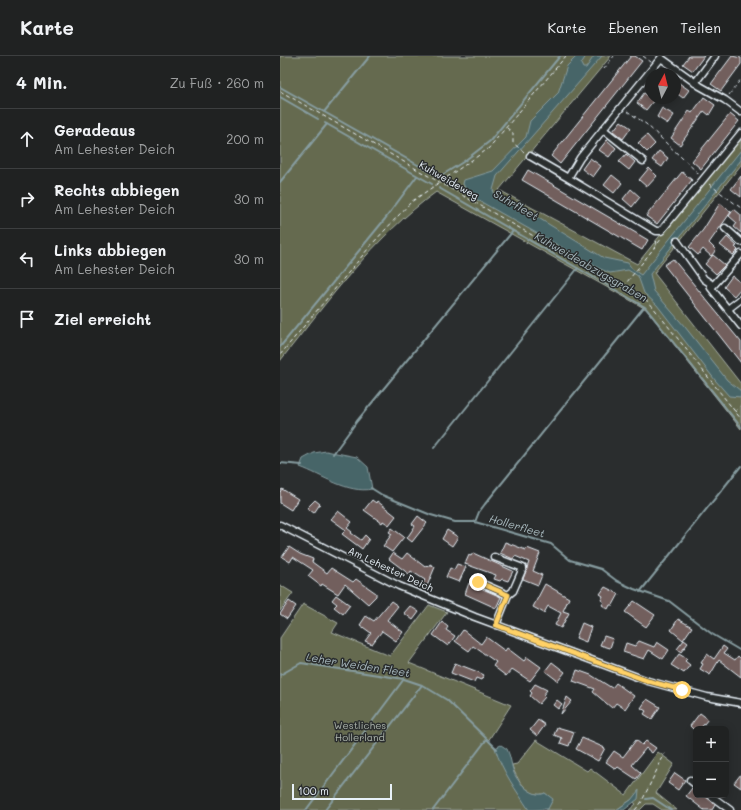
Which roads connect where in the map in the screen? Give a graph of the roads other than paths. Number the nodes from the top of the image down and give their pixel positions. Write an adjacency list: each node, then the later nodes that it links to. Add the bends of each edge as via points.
1 (715, 56): 3 (street)
2 (662, 57): 3 (street); 5 (street)
3 (695, 83): 4 (street)
4 (741, 112)
5 (603, 129): 8 (street); 9 (street)
6 (741, 133): 9 (street, via 661,231)
7 (527, 154): 9 (street)
8 (643, 161)
9 (568, 178)
10 (725, 228): 12 (street)
11 (677, 241): 14 (street, via 704,279 710,283)
12 (741, 242)
13 (741, 254): 14 (street)
14 (711, 288): 16 (street)
15 (741, 299): 16 (street)
16 (728, 310): 17 (street)
17 (741, 326)
18 (280, 525): 22 (street, Am Lehester Deich, via 399,586)
19 (494, 557): 21 (street, via 523,568 513,591)
20 (478, 582): 21 (street)
21 (508, 595): 22 (street)
22 (496, 625): 23 (street, Am Lehester Deich, via 648,681)
23 (741, 703)
24 (690, 780): 25 (street)
25 (693, 782)
26 (714, 798): 27 (street)
27 (730, 810)

